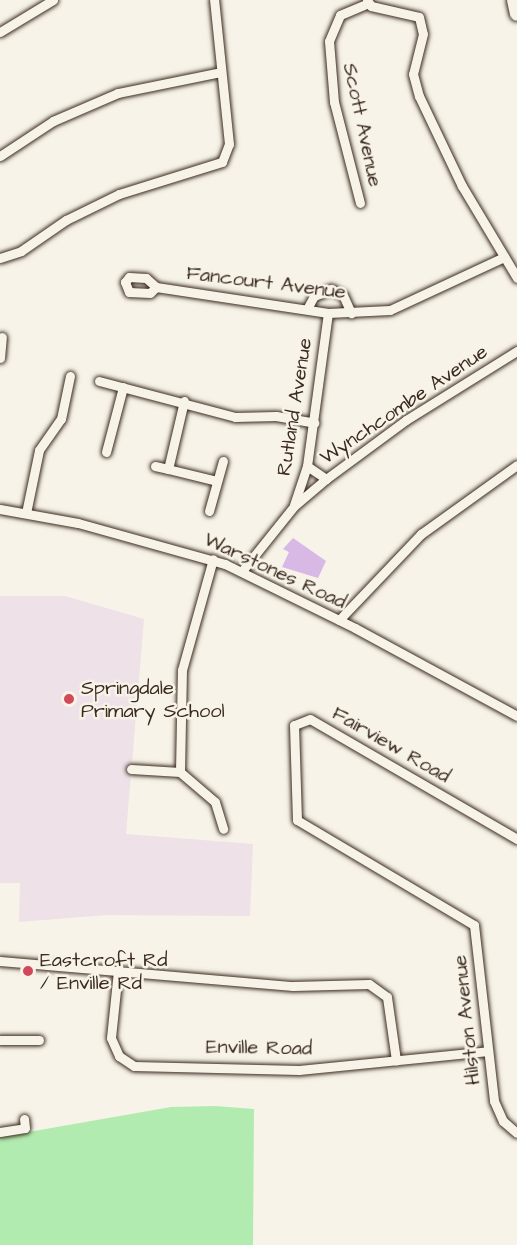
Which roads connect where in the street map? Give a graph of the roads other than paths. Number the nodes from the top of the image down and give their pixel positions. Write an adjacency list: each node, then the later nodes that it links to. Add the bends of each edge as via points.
1 (53, 0): 6 (street)
2 (214, 0): 7 (street)
3 (514, 0): 5 (highway)
4 (367, 2): 9 (street, Scott Avenue, via 340,15 329,41 334,102); 10 (street, via 420,17 423,34 414,82 462,186)
5 (517, 15)
6 (0, 32)
7 (221, 72): 8 (street, via 118,93 53,121); 11 (street, via 229,144 219,165 120,194)
8 (0, 156)
9 (360, 204)
10 (504, 257): 12 (street); 16 (street, Fancourt Avenue, via 390,310)
11 (0, 258)
12 (517, 278)
13 (156, 287): 14 (street, Fancourt Avenue)
14 (307, 309): 15 (street, Fancourt Avenue); 16 (street, via 314,296 331,289 343,295)
15 (328, 313): 16 (street, Fancourt Avenue); 24 (street, Rutland Avenue)
16 (351, 313)
17 (2, 337): 19 (street)
18 (517, 351): 31 (street, Wynchcombe Avenue, via 406,420)
19 (0, 358)
20 (70, 375): 36 (street, via 61,419 39,450)
21 (99, 381): 22 (street)
22 (123, 387): 23 (street); 25 (street)
23 (184, 401): 24 (street, via 235,417 276,416); 30 (street)
24 (314, 423): 29 (street, Rutland Avenue)
25 (106, 452)
26 (223, 461): 32 (street)
27 (517, 465): 39 (street, via 421,534 357,596)
28 (155, 466): 30 (street)
29 (307, 466): 31 (street); 33 (street, Rutland Avenue)
30 (168, 469): 32 (street)
31 (326, 479): 33 (street, Wynchcombe Avenue)
32 (217, 482): 35 (street)
33 (294, 506): 38 (street, Wynchcombe Avenue)
34 (0, 509): 36 (street, Warstones Road)
35 (209, 511)
36 (26, 513): 37 (street, Warstones Road)
37 (213, 560): 38 (street, Warstones Road); 42 (street, via 182,669)
38 (242, 571): 39 (street, Warstones Road)
39 (339, 620): 40 (street, Warstones Road)
40 (517, 716)
41 (131, 769): 42 (street)
42 (180, 772): 43 (street, via 211,797)
43 (223, 829)
44 (517, 839): 45 (street, Fairview Road, via 310,719 294,725 297,820 471,921)
45 (475, 929): 50 (street, Hilston Avenue)
46 (0, 960): 47 (street)
47 (118, 971): 51 (street, via 293,986 369,984 387,997); 51 (street, Enville Road, via 111,1038 120,1056 134,1065 298,1070)
48 (0, 1040): 49 (street)
49 (39, 1040)
50 (488, 1051): 51 (street, Enville Road); 54 (street, Hilston Avenue, via 498,1113)
51 (396, 1060)
52 (24, 1119): 53 (street, via 25,1128)
53 (0, 1132)
54 (517, 1133)

